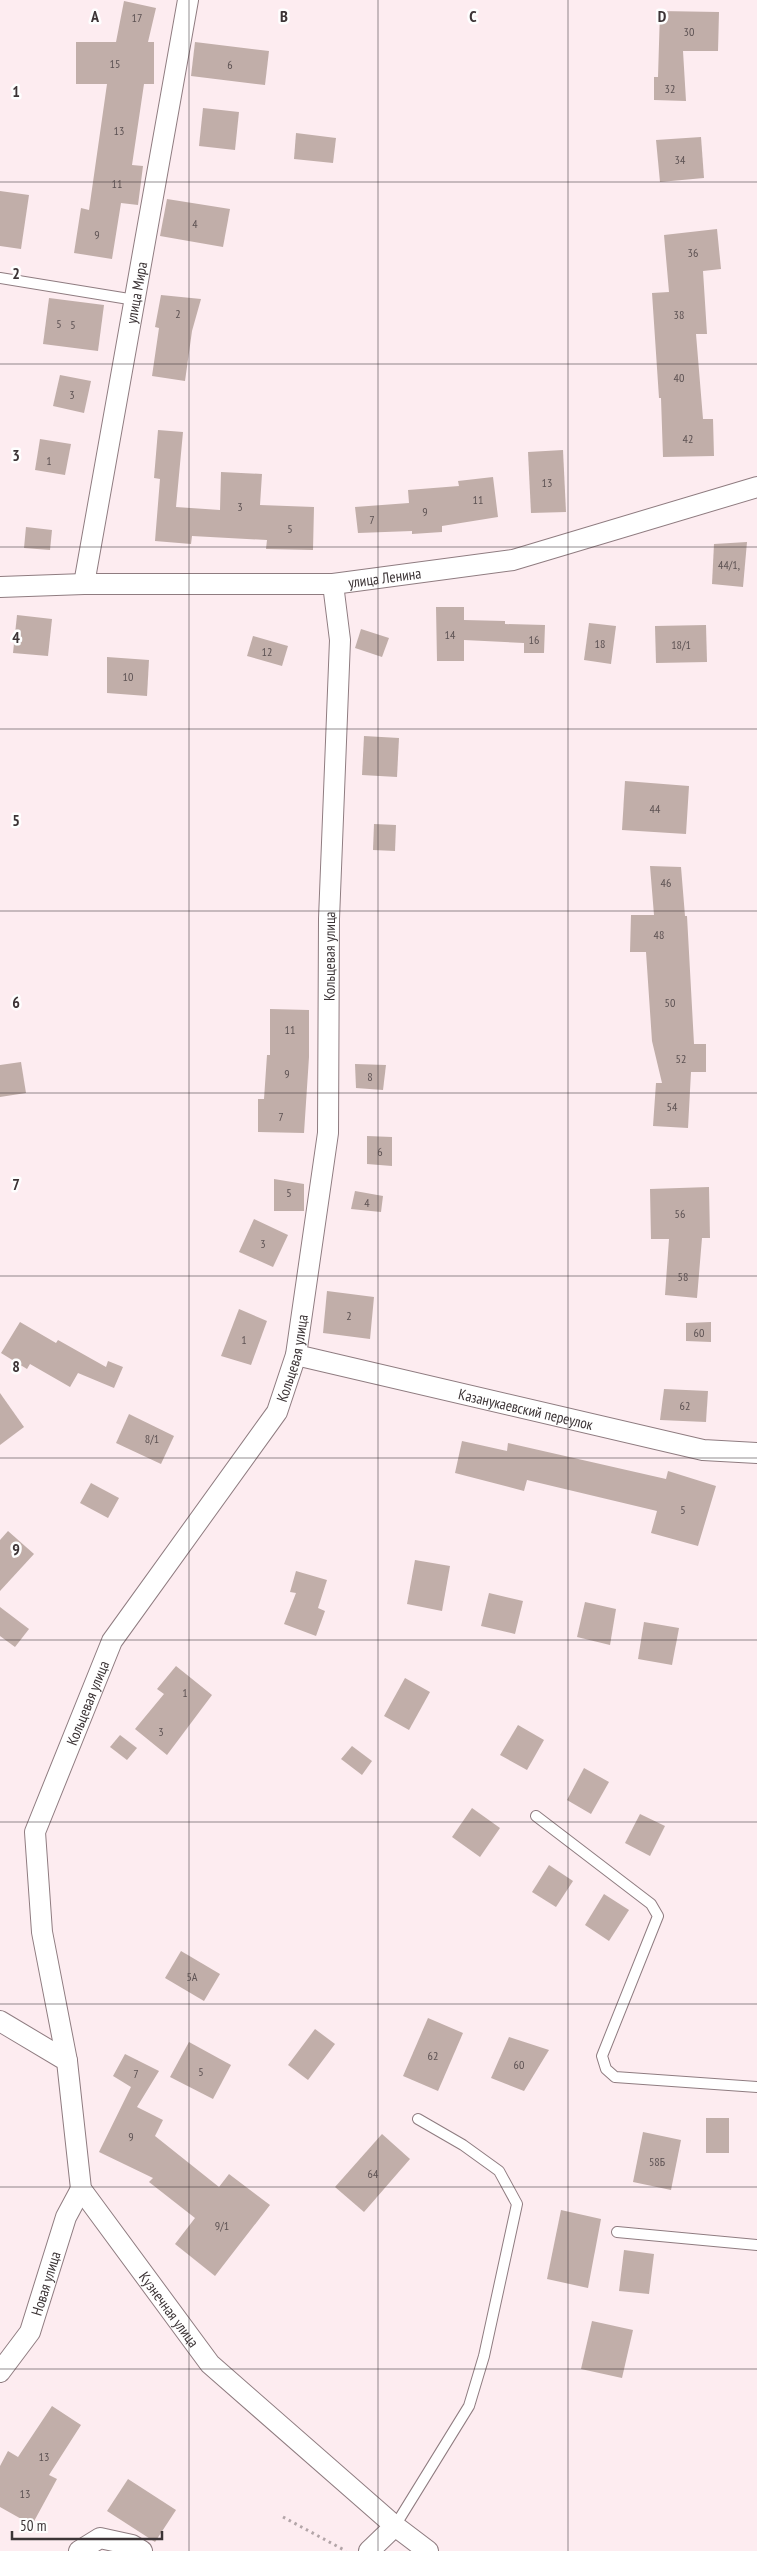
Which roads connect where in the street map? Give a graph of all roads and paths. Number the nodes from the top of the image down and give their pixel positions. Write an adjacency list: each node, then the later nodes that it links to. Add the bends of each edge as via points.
1 (188, 0): 3 (street, улица Мира)
2 (0, 278): 3 (lane)
3 (135, 300): 5 (street, улица Мира)
4 (757, 487): 6 (street, улица Ленина, via 513,560)
5 (84, 584): 6 (street, улица Ленина); 7 (street, улица Ленина)
6 (333, 584): 8 (street, Кольцевая улица, via 340,640 329,919 328,1133)
7 (0, 587)
8 (296, 1355): 9 (street, Казанукаевский переулок, via 703,1450); 12 (street, Кольцевая улица, via 277,1412 112,1641 35,1832 42,1932)
9 (757, 1453)
10 (536, 1816): 13 (lane, via 651,1904 658,1916 602,2056 606,2069 615,2076)
11 (0, 2021): 12 (street)
12 (67, 2061): 15 (street, Кузнечная улица)
13 (757, 2087)
14 (418, 2120): 20 (lane, via 463,2145 500,2171 517,2204 484,2356 469,2406)
15 (82, 2189): 18 (street, Новая улица, via 66,2216 30,2332); 20 (street, Кузнечная улица, via 210,2364)
16 (617, 2232): 17 (lane)
17 (757, 2245)
18 (0, 2372)
19 (283, 2517): 23 (path)
20 (395, 2526): 24 (street); 25 (street, Кузнечная улица)
21 (79, 2551): 22 (street, via 100,2538 132,2544)
22 (142, 2551)
23 (346, 2551)
24 (369, 2551)
25 (428, 2551)

